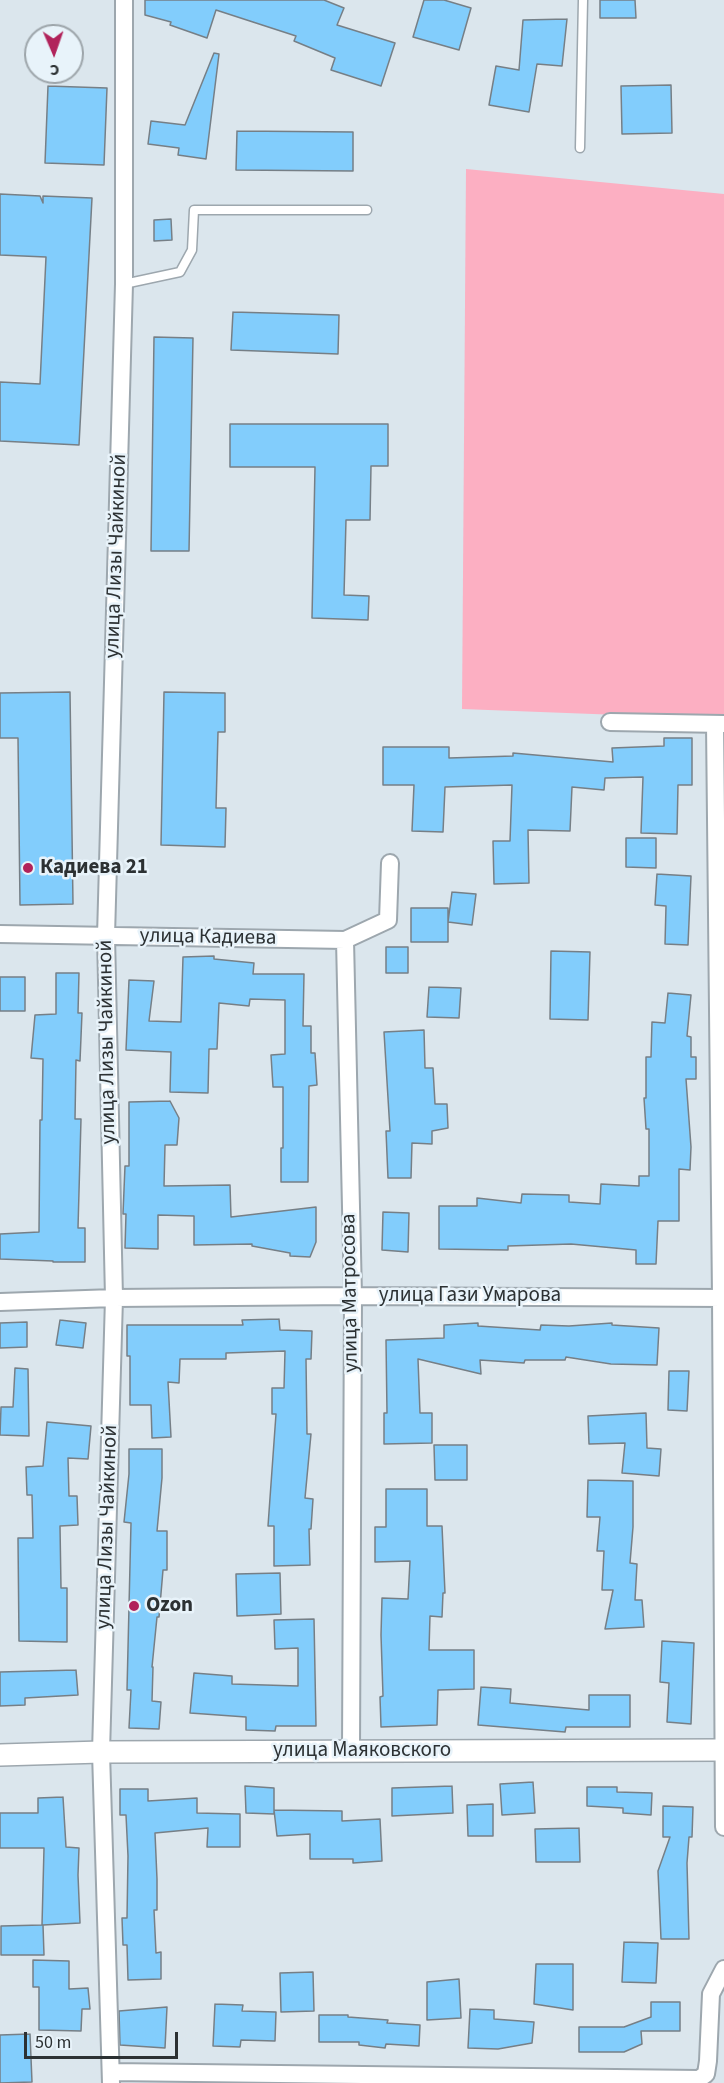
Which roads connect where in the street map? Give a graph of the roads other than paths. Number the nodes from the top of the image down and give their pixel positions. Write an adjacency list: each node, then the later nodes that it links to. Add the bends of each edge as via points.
1 (124, 0): 5 (street, улица Лизы Чайкиной)
2 (583, 0): 3 (lane)
3 (580, 148)
4 (367, 210): 5 (lane, via 194,210 192,250 180,272)
5 (124, 284): 10 (street, улица Лизы Чайкиной)
6 (610, 722): 7 (street)
7 (720, 724): 14 (street)
8 (390, 863): 11 (street, via 388,920)
9 (0, 934): 10 (street, улица Кадиева)
10 (106, 936): 11 (street, улица Кадиева); 13 (street, улица Лизы Чайкиной)
11 (345, 940): 12 (street, улица Матросова)
12 (352, 1296): 13 (street, улица Гази Умарова); 14 (street, улица Гази Умарова); 16 (street, улица Матросова)
13 (114, 1298): 15 (street, улица Гази Умарова); 18 (street, улица Лизы Чайкиной)
14 (723, 1298): 17 (street)
15 (0, 1302)
16 (351, 1750): 17 (street, улица Маяковского); 18 (street, улица Маяковского)
17 (723, 1750): 20 (street)
18 (101, 1752): 19 (street, улица Маяковского); 22 (street, улица Лизы Чайкиной)
19 (0, 1755)
20 (724, 1827)
21 (724, 1969): 22 (street, via 711,1994 708,2061 706,2074 699,2079)
22 (111, 2078)

